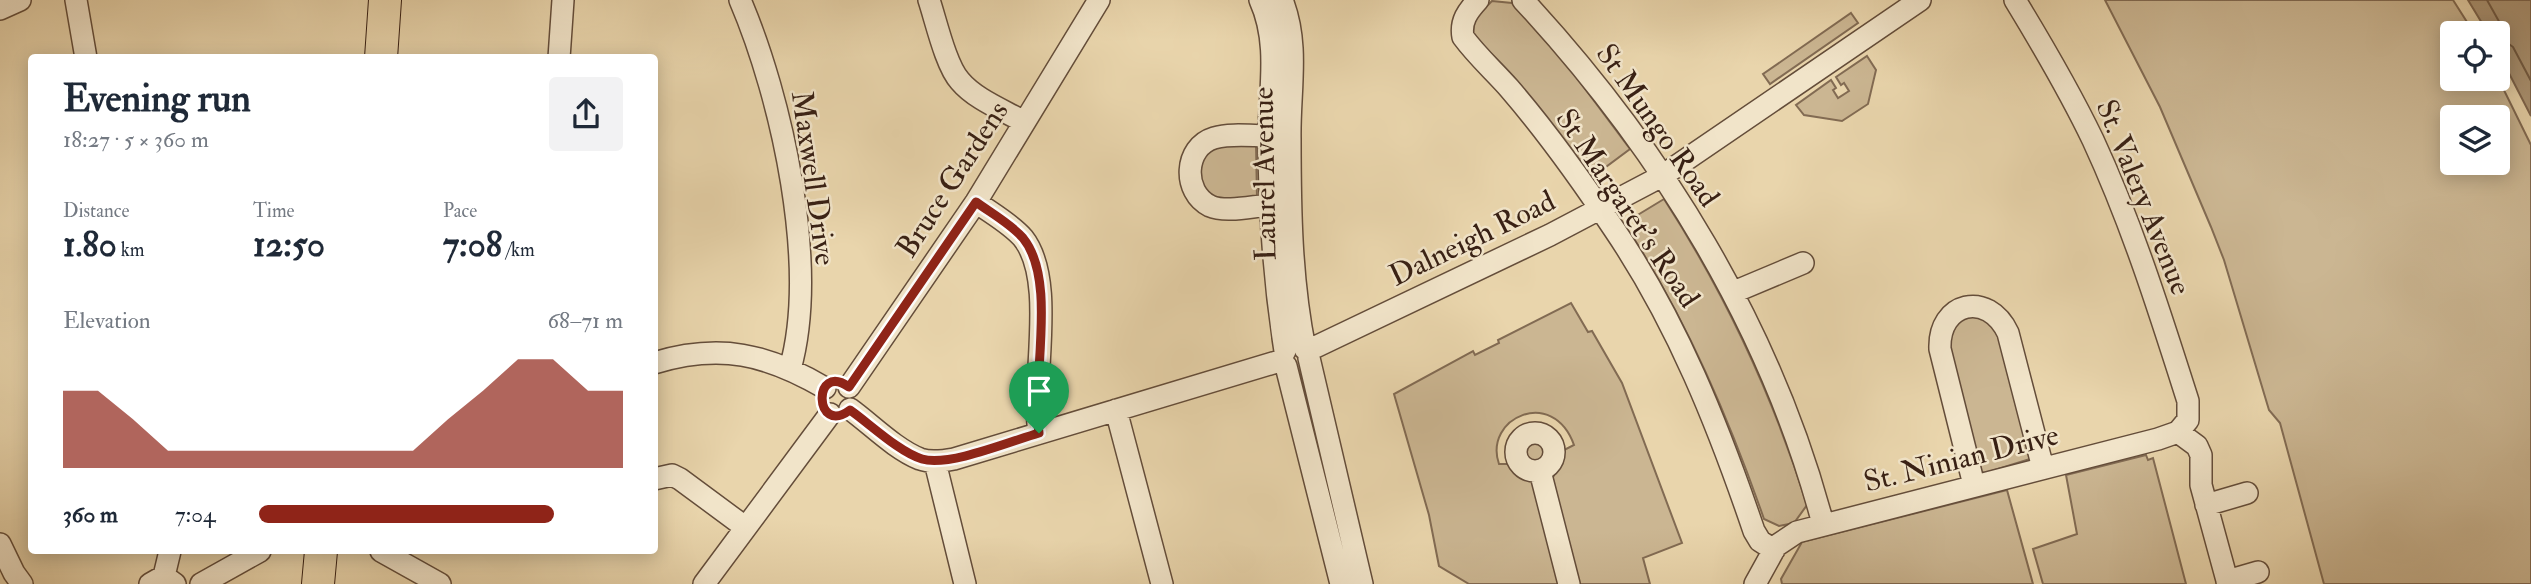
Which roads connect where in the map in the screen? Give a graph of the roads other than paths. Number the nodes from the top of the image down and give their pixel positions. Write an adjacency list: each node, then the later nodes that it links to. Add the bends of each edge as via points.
1 (20, 0): 14 (street)
2 (76, 0): 15 (street)
3 (385, 0): 16 (highway)
4 (563, 0): 17 (street)
5 (740, 0): 28 (street, Maxwell Drive, via 769,80 792,194 800,306)
6 (929, 0): 18 (street, via 960,81)
7 (1099, 0): 18 (street, Bruce Gardens)
8 (1260, 0): 19 (street, Laurel Avenue, via 1273,43)
9 (1282, 0): 26 (street, Laurel Avenue, via 1292,35)
10 (1478, 0): 23 (street, St Margaret's Road, via 1467,12 1461,27 1463,37 1529,112)
11 (1523, 0): 20 (street, St Mungo Road, via 1591,77)
12 (1920, 0): 20 (street, Dalneigh Road)
13 (2015, 0): 33 (street, St. Valery Avenue, via 2093,141 2138,250 2188,401 2190,413)
14 (0, 9)
15 (85, 54)
16 (381, 54)
17 (559, 54)
18 (1024, 122): 21 (street, Bruce Gardens)
19 (1269, 136): 22 (street, Laurel Avenue); 22 (street, Laurel Avenue, via 1212,138 1194,153 1190,168 1191,184 1199,198 1212,206)
20 (1662, 176): 23 (street, Dalneigh Road); 25 (street, St Mungo Road)
21 (976, 202): 29 (street, Bruce Gardens); 34 (street, via 1022,237 1034,262 1041,316)
22 (1270, 205): 26 (street, Laurel Avenue, via 1278,307)
23 (1600, 209): 26 (street, Dalneigh Road); 49 (street, St Margaret's Road, via 1665,312 1721,435)
24 (1803, 263): 25 (street)
25 (1734, 292): 42 (street, St Mungo Road, via 1786,407)
26 (1296, 356): 31 (street, Dalneigh Road); 60 (street, Laurel Avenue); 61 (street, Laurel Avenue)
27 (658, 362): 28 (street, via 701,352 733,352)
28 (790, 369): 30 (street)
29 (849, 387): 30 (street, via 840,382); 32 (street, via 854,400)
30 (825, 388): 32 (street, via 821,402)
31 (1116, 410): 34 (street, Dalneigh Road); 59 (street)
32 (840, 412): 35 (street, via 921,459); 43 (street)
33 (2182, 429): 36 (street, St. Ninian Drive); 41 (street, via 2201,455)
34 (1039, 433): 35 (street, Dalneigh Road)
35 (935, 462): 58 (street)
36 (2043, 468): 39 (street, St. Ninian Drive); 39 (street, via 2002,320 1978,306 1964,308 1943,324 1940,349)
37 (1540, 471): 62 (street)
38 (658, 478): 43 (street, via 672,475 680,479)
39 (1974, 485): 42 (street, St. Ninian Drive)
40 (2247, 493): 41 (street)
41 (2206, 505): 52 (street)
42 (1823, 524): 49 (street, St. Ninian Drive, via 1785,538)
43 (745, 527): 57 (street)
44 (0, 544): 53 (street)
45 (169, 554): 51 (street)
46 (255, 554): 54 (street)
47 (321, 554): 55 (highway)
48 (385, 554): 56 (street)
49 (1765, 567)
50 (2258, 572): 52 (street)
51 (163, 581)
52 (2227, 582)
53 (22, 584)
54 (201, 584)
55 (317, 584)
56 (440, 584)
57 (704, 584)
58 (965, 584)
59 (1162, 584)
60 (1341, 584)
61 (1362, 584)
62 (1569, 584)

